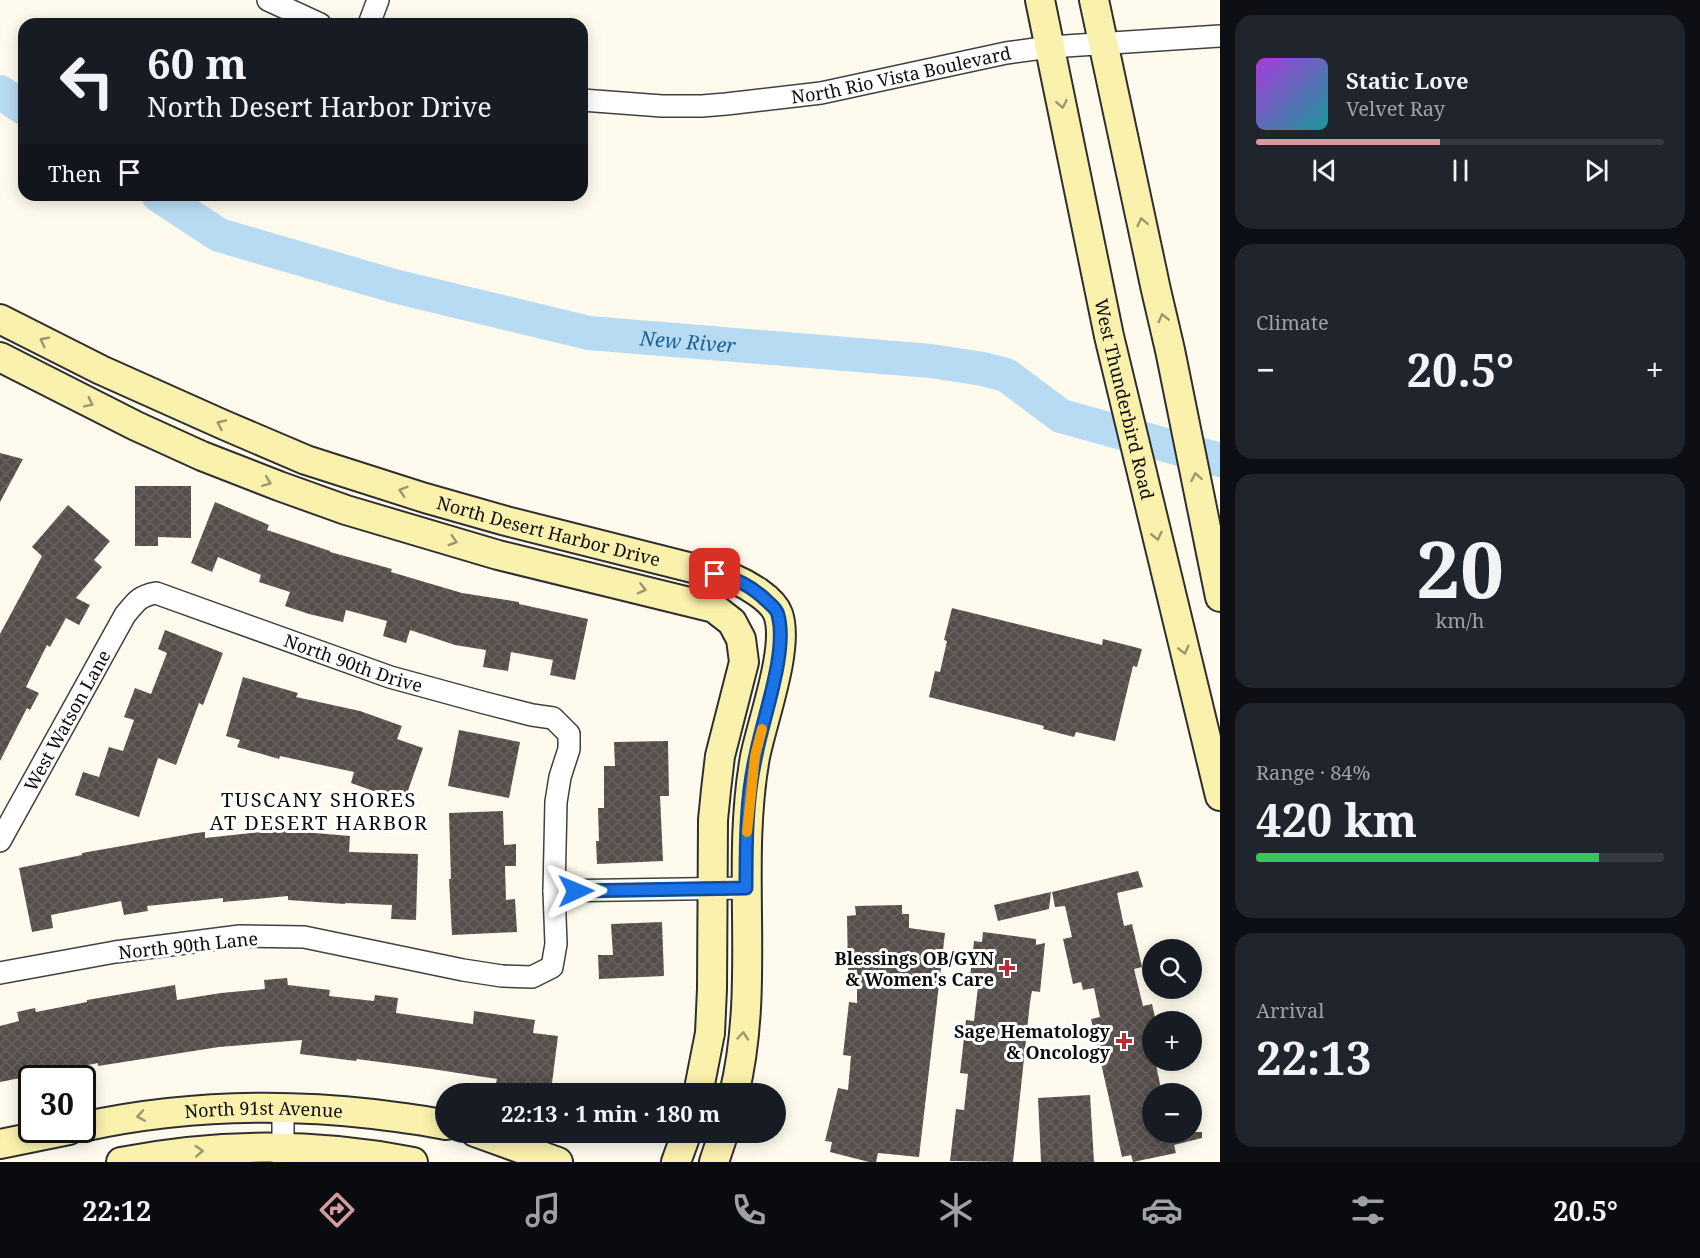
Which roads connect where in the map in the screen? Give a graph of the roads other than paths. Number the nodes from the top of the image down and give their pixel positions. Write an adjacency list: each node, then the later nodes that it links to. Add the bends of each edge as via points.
1 (268, 0): 5 (street)
2 (378, 0): 6 (street)
3 (1040, 0): 9 (street, West Thunderbird Road)
4 (1094, 0): 8 (street)
5 (307, 18)
6 (371, 18)
7 (1220, 36): 8 (street, North Rio Vista Boulevard)
8 (1104, 43): 9 (street, North Rio Vista Boulevard); 13 (street, one-way to 8)
9 (1050, 47): 10 (street, North Rio Vista Boulevard, via 779,99 702,106); 15 (street, West Thunderbird Road, one-way to 15, via 1109,336)
10 (588, 100)
11 (0, 319): 18 (street, North Desert Harbor Drive, one-way to 11, via 747,824 755,756 780,650 778,613 759,593 732,578 506,521 306,460 101,370)
12 (0, 357): 17 (street, North Desert Harbor Drive, one-way to 17, via 202,456 346,510 498,555 714,608 732,622 741,639 744,662 720,756 713,820)
13 (1220, 597)
14 (136, 601): 16 (street, West Watson Lane); 19 (street, North 90th Drive, via 156,593 390,677 485,704 554,718 569,734 556,802)
15 (1220, 796)
16 (0, 841)
17 (712, 888): 18 (street); 19 (street); 21 (street, North Desert Harbor Drive, via 710,1033)
18 (746, 888): 22 (street, North Desert Harbor Drive, one-way to 18, via 745,1012)
19 (554, 891): 20 (street, North 90th Lane, via 556,944 552,967 532,977 463,970 304,937 240,936 115,952)
20 (0, 973)
21 (700, 1083)
22 (736, 1083)
23 (283, 1107): 24 (street, North 91st Avenue); 25 (street, North 91st Avenue, one-way to 25, via 183,1111); 31 (street)
24 (435, 1123)
25 (96, 1124)
26 (18, 1140): 30 (street)
27 (505, 1143): 34 (street)
28 (683, 1143): 35 (street)
29 (720, 1143): 36 (street)
30 (0, 1144)
31 (283, 1155): 32 (street, North 91st Avenue, one-way to 31, via 229,1149); 33 (street, North 91st Avenue, via 327,1149)
32 (121, 1162)
33 (413, 1162)
34 (558, 1162)
35 (676, 1162)
36 (714, 1162)

